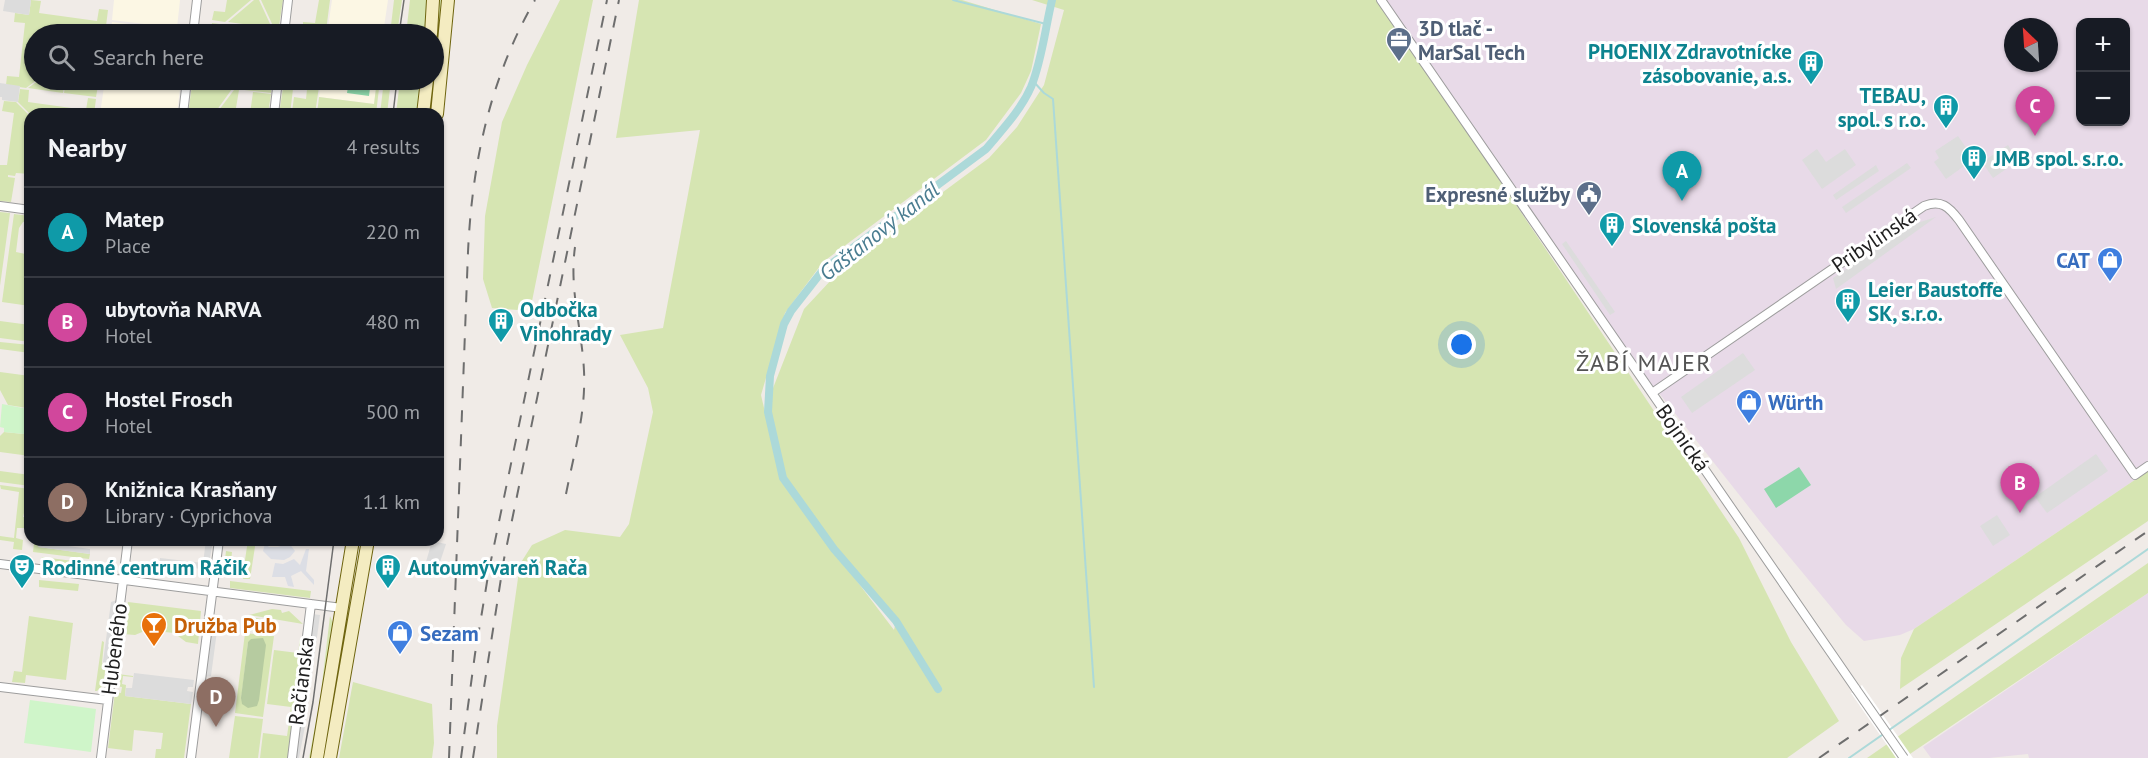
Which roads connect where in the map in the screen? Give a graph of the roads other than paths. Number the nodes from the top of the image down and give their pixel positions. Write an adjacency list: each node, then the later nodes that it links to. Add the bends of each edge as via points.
1 (197, 0): 6 (street)
2 (288, 0): 7 (street)
3 (433, 0): 8 (main road)
4 (448, 0): 9 (main road)
5 (1381, 0): 20 (street, Bojnická)
6 (194, 24)
7 (285, 24)
8 (432, 24)
9 (444, 41)
10 (186, 90): 14 (street)
11 (277, 90): 15 (street)
12 (426, 90): 16 (main road)
13 (439, 90): 17 (main road)
14 (184, 108)
15 (275, 108)
16 (424, 108)
17 (438, 108)
18 (0, 206): 19 (street)
19 (24, 209)
20 (1652, 393): 21 (street, Pribylinská, via 1924,206 1940,203 1959,220 2135,475); 40 (street, Bojnická, bridge)
21 (2148, 466)
22 (127, 546): 27 (street, Hubeného)
23 (218, 546): 28 (street)
24 (352, 546): 31 (main road, Račianska)
25 (367, 546): 29 (main road, Račianska)
26 (0, 564): 27 (street)
27 (123, 580): 28 (street); 34 (street, Hubeného)
28 (212, 591): 30 (street); 36 (street)
29 (360, 592): 31 (main road); 32 (main road, Račianska)
30 (311, 604): 31 (street); 37 (street, Račianska)
31 (342, 608): 32 (main road); 38 (main road, Račianska)
32 (353, 633): 39 (main road, Račianska)
33 (0, 687): 34 (street)
34 (108, 700): 35 (street, Hubeného)
35 (101, 758)
36 (191, 758)
37 (292, 758)
38 (317, 758)
39 (330, 758)
40 (1904, 758)

